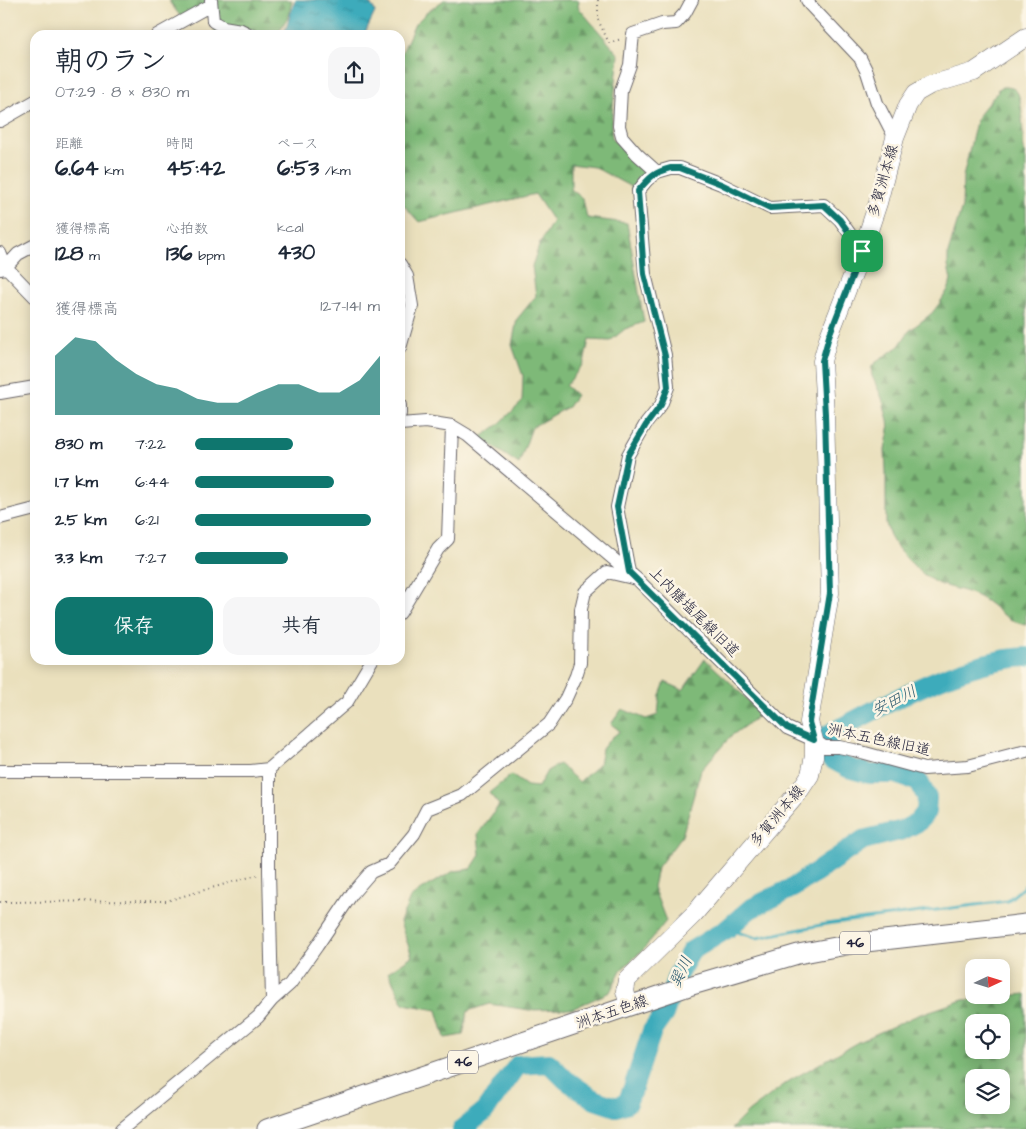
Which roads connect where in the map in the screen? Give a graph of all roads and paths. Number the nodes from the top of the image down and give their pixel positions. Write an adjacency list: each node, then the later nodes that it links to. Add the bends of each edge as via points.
1 (598, 0): 7 (path, via 598,20 609,43)
2 (692, 0): 7 (street, via 676,23 662,24)
3 (807, 0): 11 (street, via 860,58 876,103)
4 (211, 3): 5 (street); 6 (street, via 213,21 223,27)
5 (165, 30)
6 (241, 30)
7 (633, 34): 12 (street, via 630,65 621,90 619,126 622,138)
8 (1026, 36): 11 (main road, 多賀洲本線, via 974,72 930,85 916,93 908,104)
9 (30, 104): 10 (street)
10 (0, 120)
11 (895, 138): 14 (main road, 多賀洲本線)
12 (657, 172): 14 (street, via 680,168 770,208 824,205 840,220); 26 (street, via 638,191 644,274 665,356 668,387 661,405 628,455 617,507)
13 (30, 247): 16 (street)
14 (862, 251): 29 (main road, 多賀洲本線, via 822,361 830,593 809,722)
15 (0, 253): 16 (street)
16 (3, 268): 18 (street)
17 (405, 273): 19 (street, via 412,306)
18 (30, 292)
19 (405, 330)
20 (30, 388): 21 (street)
21 (0, 393)
22 (405, 424): 23 (street, 上内膳塩尾線旧道, via 426,422)
23 (452, 426): 26 (street, 上内膳塩尾線旧道, via 467,435); 27 (street, via 448,540 438,548)
24 (30, 510): 25 (street)
25 (0, 518)
26 (633, 575): 29 (street, 上内膳塩尾線旧道, via 787,728); 36 (street, via 607,572 586,592 581,609 580,662 566,698 549,724 462,796 427,809 414,834 389,864 371,872 352,894 290,984)
27 (405, 604)
28 (369, 665): 31 (street, via 347,702)
29 (819, 744): 30 (street, 洲本五色線旧道, via 924,769 968,766); 37 (main road, 多賀洲本線, via 810,775 800,790 694,914 627,980)
30 (1026, 751)
31 (268, 769): 32 (street); 33 (street)
32 (0, 771)
33 (269, 871): 34 (path, via 166,901); 36 (street)
34 (0, 902)
35 (1026, 924): 37 (main road, 洲本五色線 / 46, via 858,943 798,954)
36 (272, 1000): 38 (street, via 258,1017)
37 (629, 1006): 39 (main road, 洲本五色線 / 46)
38 (122, 1129)
39 (267, 1129)

